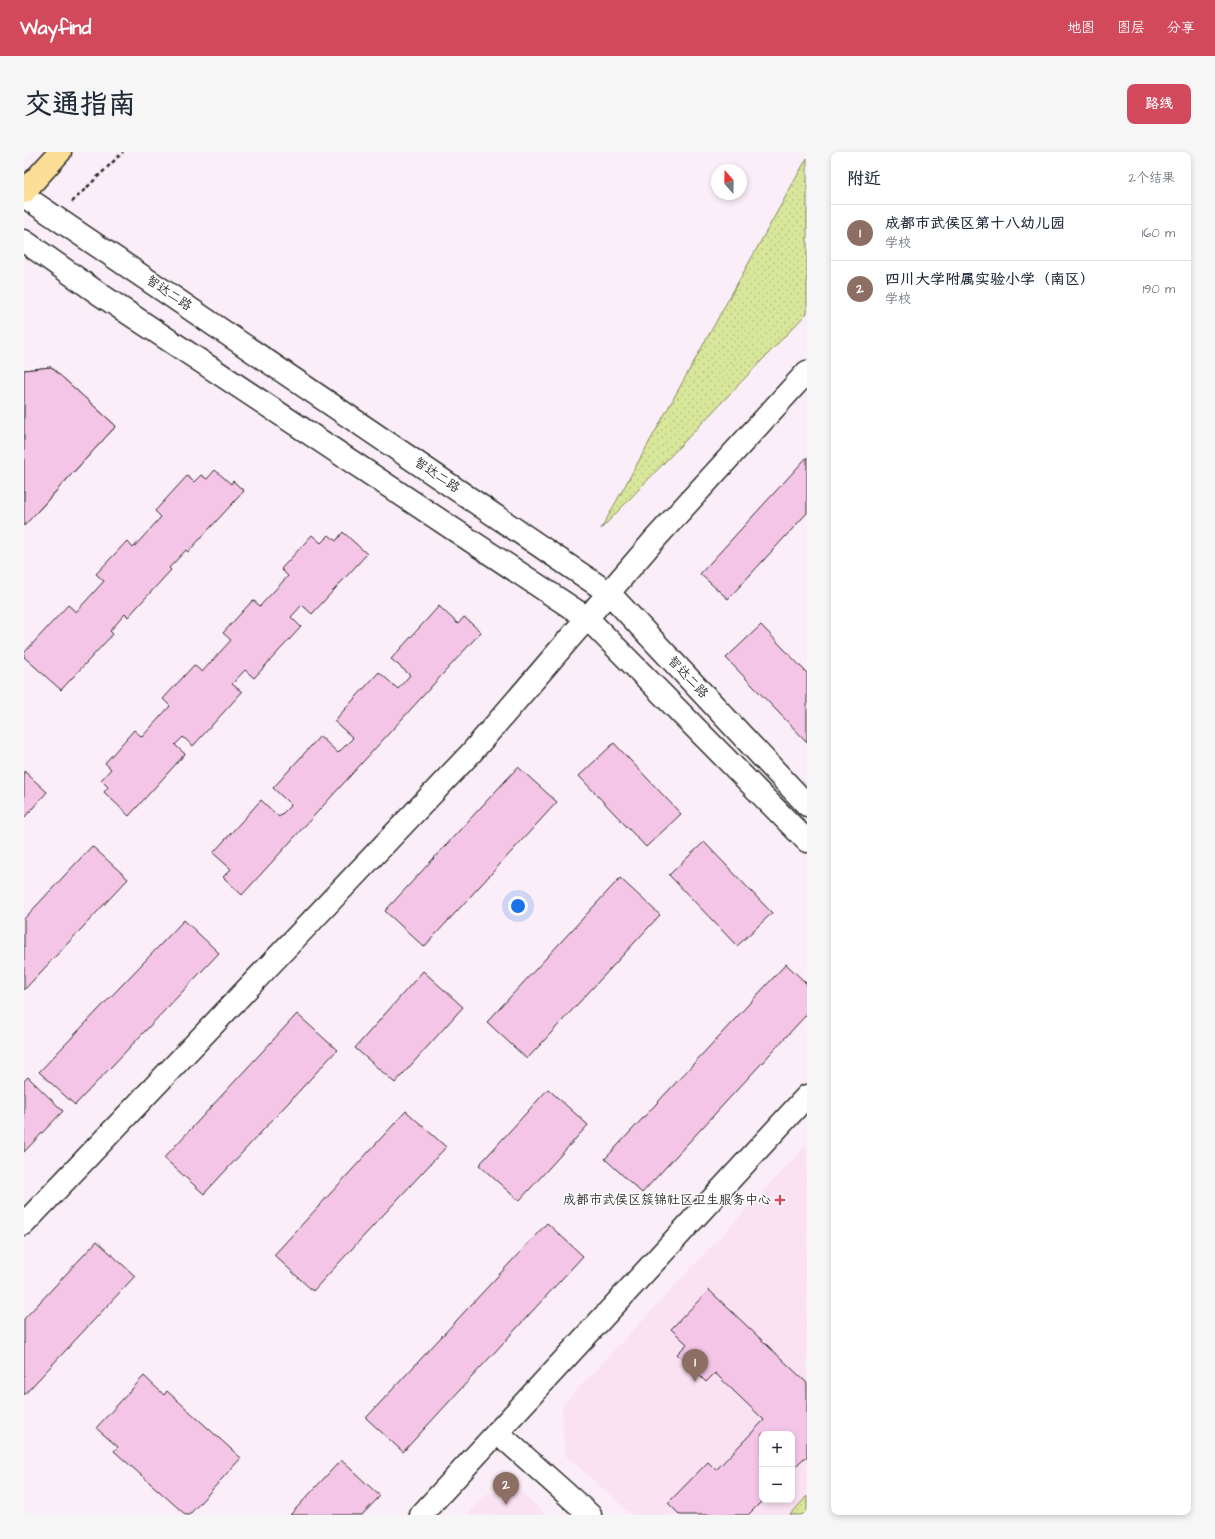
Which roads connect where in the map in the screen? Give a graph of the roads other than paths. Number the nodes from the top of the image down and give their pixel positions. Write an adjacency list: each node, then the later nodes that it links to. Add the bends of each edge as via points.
1 (60, 152): 2 (main road)
2 (24, 192)
3 (24, 196): 6 (street, 智达二路)
4 (24, 241): 7 (street, via 98,294)
5 (807, 372): 6 (street)
6 (609, 592): 7 (street); 8 (street, 智达二路)
7 (587, 618): 9 (street); 11 (street, via 471,753)
8 (807, 805)
9 (807, 841)
10 (807, 1096): 12 (street)
11 (24, 1224)
12 (497, 1432): 13 (street); 14 (street)
13 (421, 1515)
14 (590, 1515)

